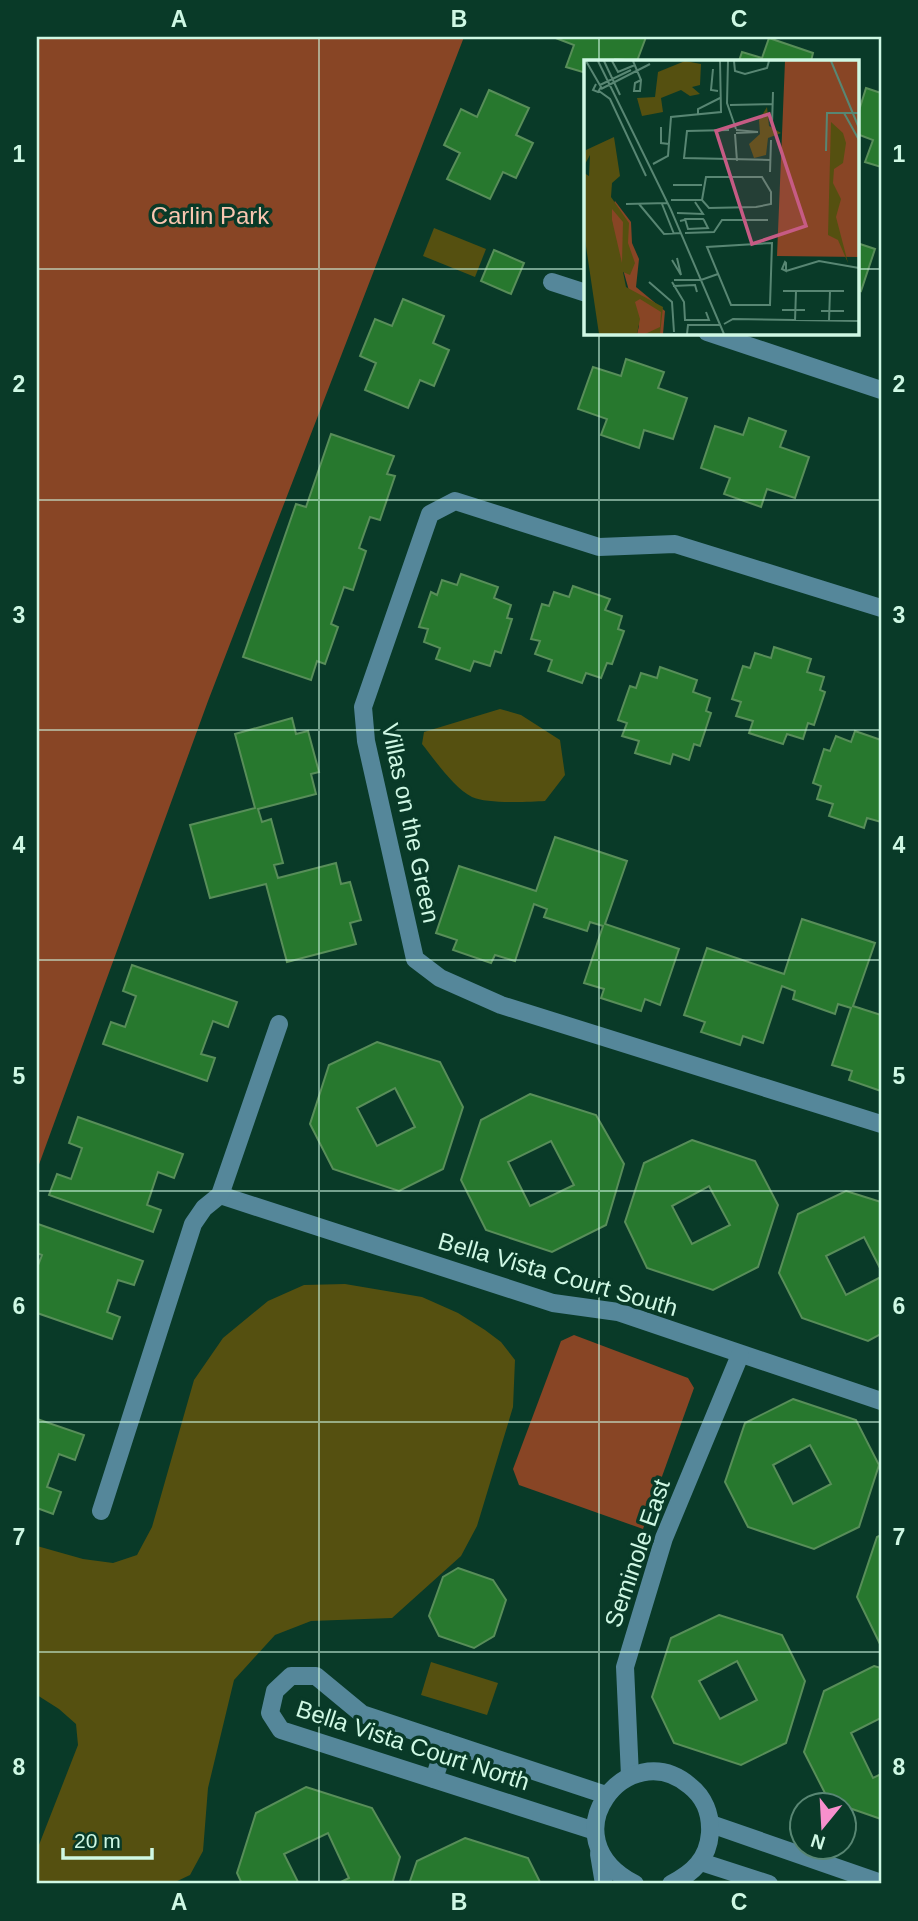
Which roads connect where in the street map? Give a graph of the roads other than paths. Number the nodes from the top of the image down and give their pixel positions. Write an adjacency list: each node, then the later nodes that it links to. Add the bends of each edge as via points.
1 (552, 282): 2 (street)
2 (584, 292)
3 (713, 334): 4 (street)
4 (881, 390)
5 (881, 608): 7 (street, Villas on the Green, via 675,544 598,547 455,501 430,514 363,707 366,741 415,959 440,978 501,1004)
6 (279, 1024): 8 (street)
7 (881, 1124)
8 (220, 1195): 9 (street, Bella Vista Court South, via 553,1303 618,1312); 11 (street, via 193,1224)
9 (740, 1355): 10 (street, Bella Vista Court South); 13 (street, Seminole East, via 664,1538 625,1668)
10 (881, 1401)
11 (101, 1511)
12 (446, 1742): 14 (street); 14 (street, Bella Vista Court North, via 362,1714 316,1676 291,1676 275,1691 270,1713 281,1730); 15 (street, Bella Vista Court North)
13 (630, 1776): 15 (street); 16 (street, via 666,1773 683,1780 697,1791)
14 (434, 1779): 17 (street, Bella Vista Court North)
15 (606, 1795): 17 (street, via 598,1812)
16 (711, 1824): 18 (street); 19 (street)
17 (597, 1839): 20 (street); 21 (street, via 606,1864)
18 (701, 1862): 22 (street); 23 (street)
19 (881, 1883)
20 (604, 1884)
21 (635, 1884)
22 (671, 1884)
23 (769, 1884)

